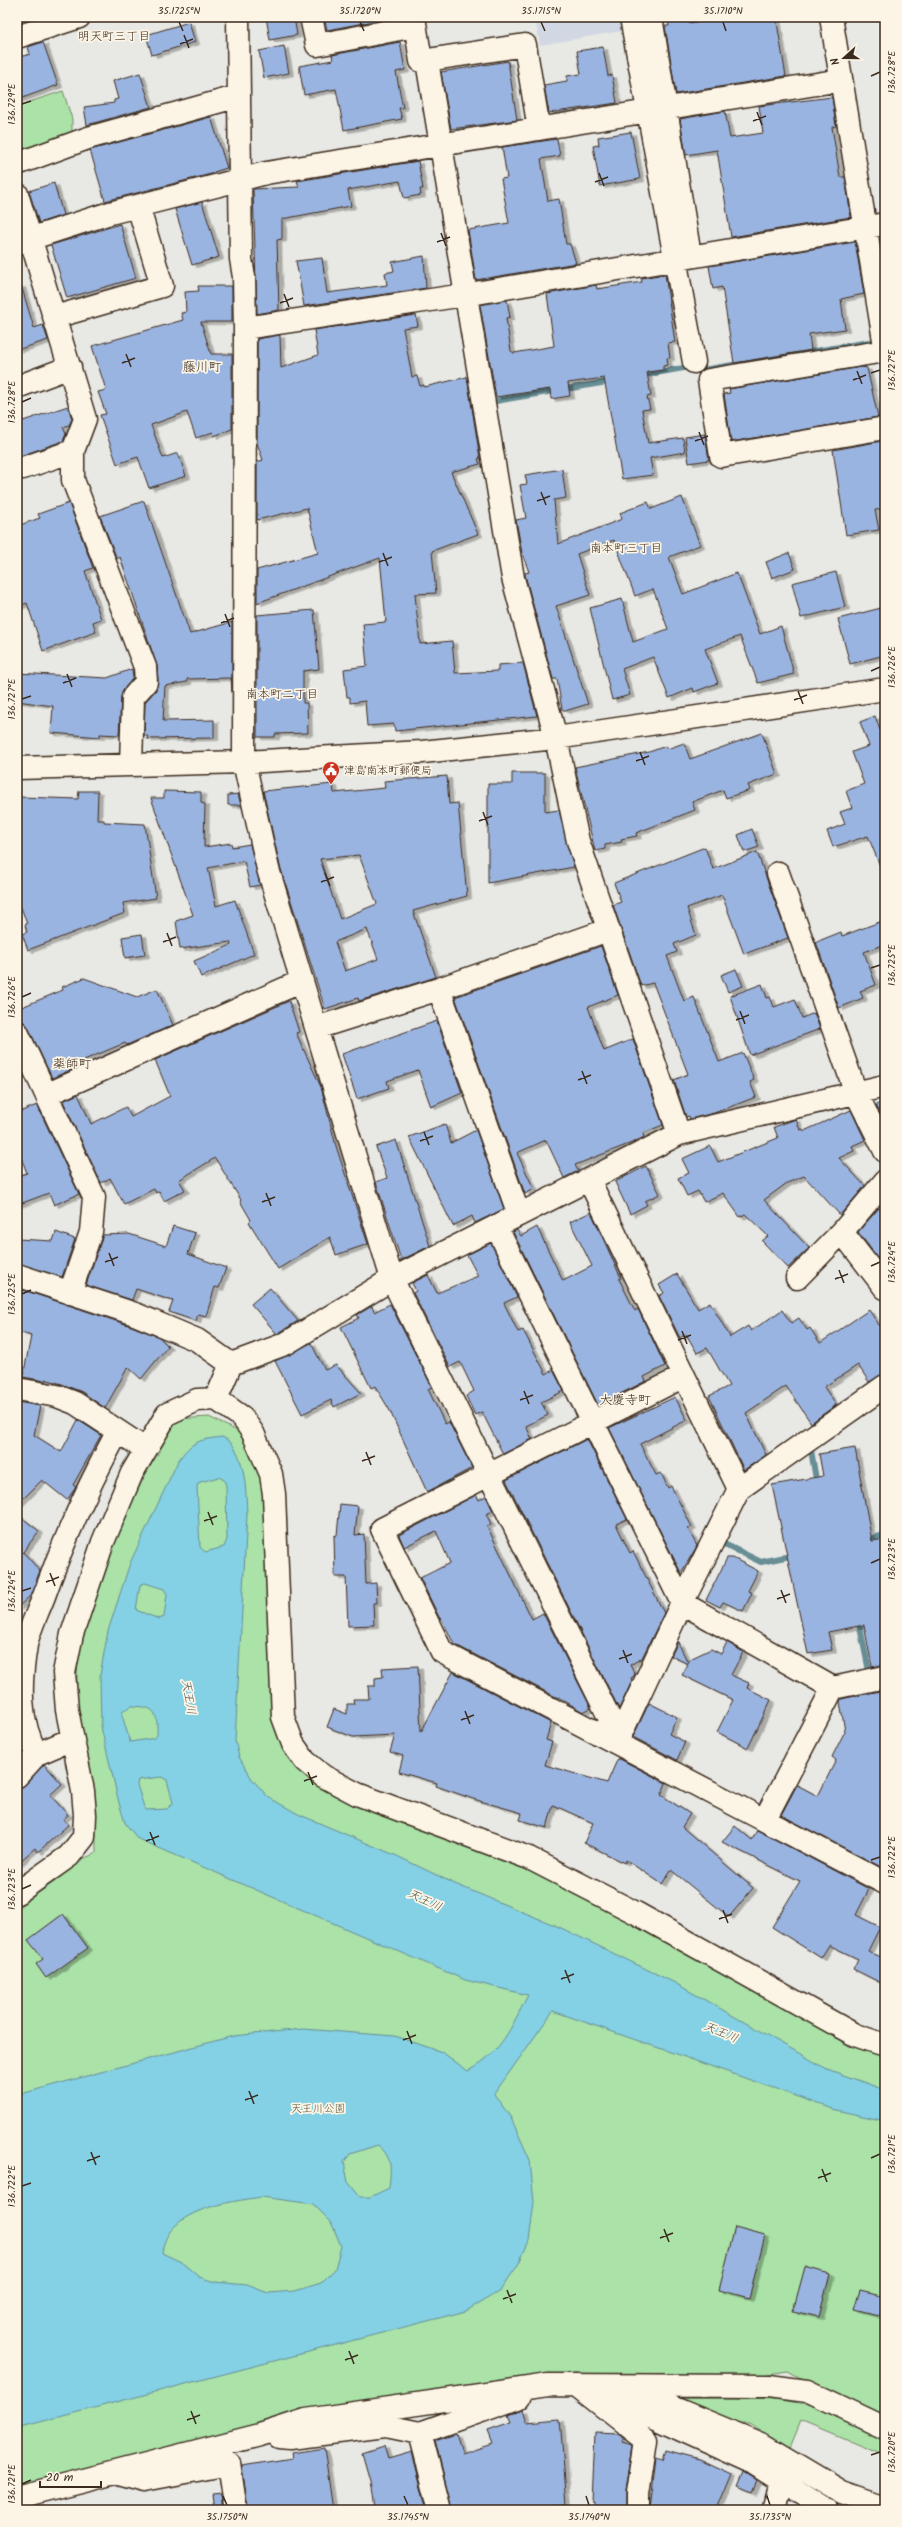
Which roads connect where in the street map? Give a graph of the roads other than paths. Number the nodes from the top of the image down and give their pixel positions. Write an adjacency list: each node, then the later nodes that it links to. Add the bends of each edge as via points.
1 (79, 17): 8 (street)
2 (238, 17): 11 (street)
3 (311, 17): 7 (street, via 317,45)
4 (631, 17): 12 (street)
5 (651, 17): 12 (street)
6 (831, 17): 10 (street)
7 (415, 21): 9 (street, via 421,61)
8 (17, 37)
9 (427, 60): 13 (street, via 525,45); 14 (street)
10 (841, 80): 12 (street); 19 (street)
11 (239, 96): 15 (street, via 88,138); 16 (street)
12 (657, 110): 13 (street); 21 (street)
13 (539, 129): 14 (street)
14 (440, 145): 16 (street); 22 (street)
15 (17, 164)
16 (240, 179): 18 (street); 24 (street, via 241,259)
17 (17, 194): 20 (street)
18 (138, 206): 20 (street); 23 (street, via 162,286)
19 (875, 225): 21 (street); 25 (street)
20 (24, 241): 23 (street)
21 (683, 258): 22 (street); 27 (street)
22 (464, 295): 24 (street); 34 (street, via 513,578)
23 (55, 317): 28 (street)
24 (246, 328): 35 (street)
25 (885, 346)
26 (885, 351): 30 (street, via 709,380 721,456)
27 (694, 362)
28 (70, 367): 29 (street); 31 (street, via 85,419)
29 (17, 387)
30 (885, 428)
31 (74, 451): 32 (street); 36 (street, via 73,480 145,667 146,682 133,697)
32 (23, 468)
33 (885, 689): 34 (street)
34 (556, 738): 35 (street, via 422,752); 39 (street, via 578,841)
35 (244, 762): 36 (street); 40 (street, via 268,870)
36 (131, 765): 37 (street)
37 (17, 768)
38 (778, 873): 45 (street)
39 (608, 930): 41 (street); 47 (street)
40 (302, 981): 42 (street); 46 (street)
41 (439, 989): 42 (street); 51 (street)
42 (316, 1028): 56 (street)
43 (17, 1032): 46 (street, via 31,1065)
44 (885, 1086): 45 (street)
45 (856, 1093): 47 (street); 48 (street)
46 (48, 1094): 58 (street, via 94,1196 90,1232)
47 (679, 1134): 49 (street)
48 (885, 1151)
49 (589, 1180): 51 (street); 60 (street)
50 (885, 1181): 53 (street)
51 (519, 1215): 52 (street)
52 (496, 1226): 56 (street); 64 (street)
53 (842, 1232): 55 (street); 57 (street)
54 (17, 1276): 58 (street)
55 (797, 1278)
56 (392, 1279): 59 (street, via 285,1344); 67 (street)
57 (885, 1288)
58 (70, 1293): 59 (street, via 135,1314 197,1340)
59 (231, 1364): 63 (street)
60 (684, 1376): 64 (street); 68 (street)
61 (885, 1386): 68 (street)
62 (17, 1389): 65 (street, via 57,1396 75,1403)
63 (216, 1399): 66 (street, via 197,1400 167,1414); 80 (street, via 242,1417 253,1433 271,1474 274,1494 283,1717 293,1744 305,1761 323,1776 357,1794 528,1858 636,1913 855,2035)
64 (593, 1422): 67 (street); 69 (street)
65 (117, 1432): 66 (street); 70 (street, via 73,1519)
66 (145, 1449): 73 (street, via 122,1494 103,1542 72,1634 64,1673)
67 (489, 1475): 74 (street, via 611,1721); 74 (street, via 382,1529 442,1652)
68 (739, 1489): 69 (street)
69 (682, 1602): 72 (street); 74 (street)
70 (22, 1639): 75 (street, via 22,1708 28,1739)
71 (885, 1677): 72 (street)
72 (833, 1688): 77 (street)
73 (72, 1739): 75 (street); 79 (street, via 83,1791 84,1837 69,1856)
74 (618, 1742): 77 (street)
75 (37, 1754): 76 (street)
76 (17, 1776)
77 (765, 1819): 78 (street)
78 (885, 1883)
79 (17, 1893)
80 (885, 2045)
81 (548, 2385): 82 (street); 85 (street, via 494,2408); 86 (street, via 306,2420)
82 (576, 2385): 83 (street); 93 (street, via 646,2440)
83 (612, 2386): 84 (street, via 769,2386 808,2391); 88 (street, via 619,2399 750,2462); 90 (street, via 763,2445 842,2492)
84 (885, 2428)
85 (420, 2433): 86 (street, via 386,2426 290,2438); 92 (street)
86 (260, 2435): 87 (street)
87 (116, 2472): 89 (street); 91 (street, via 144,2480 229,2464)
88 (780, 2482): 94 (street); 95 (street)
89 (17, 2497)
90 (885, 2507)
91 (236, 2510)
92 (440, 2510)
93 (638, 2510)
94 (773, 2510)
95 (827, 2510)

